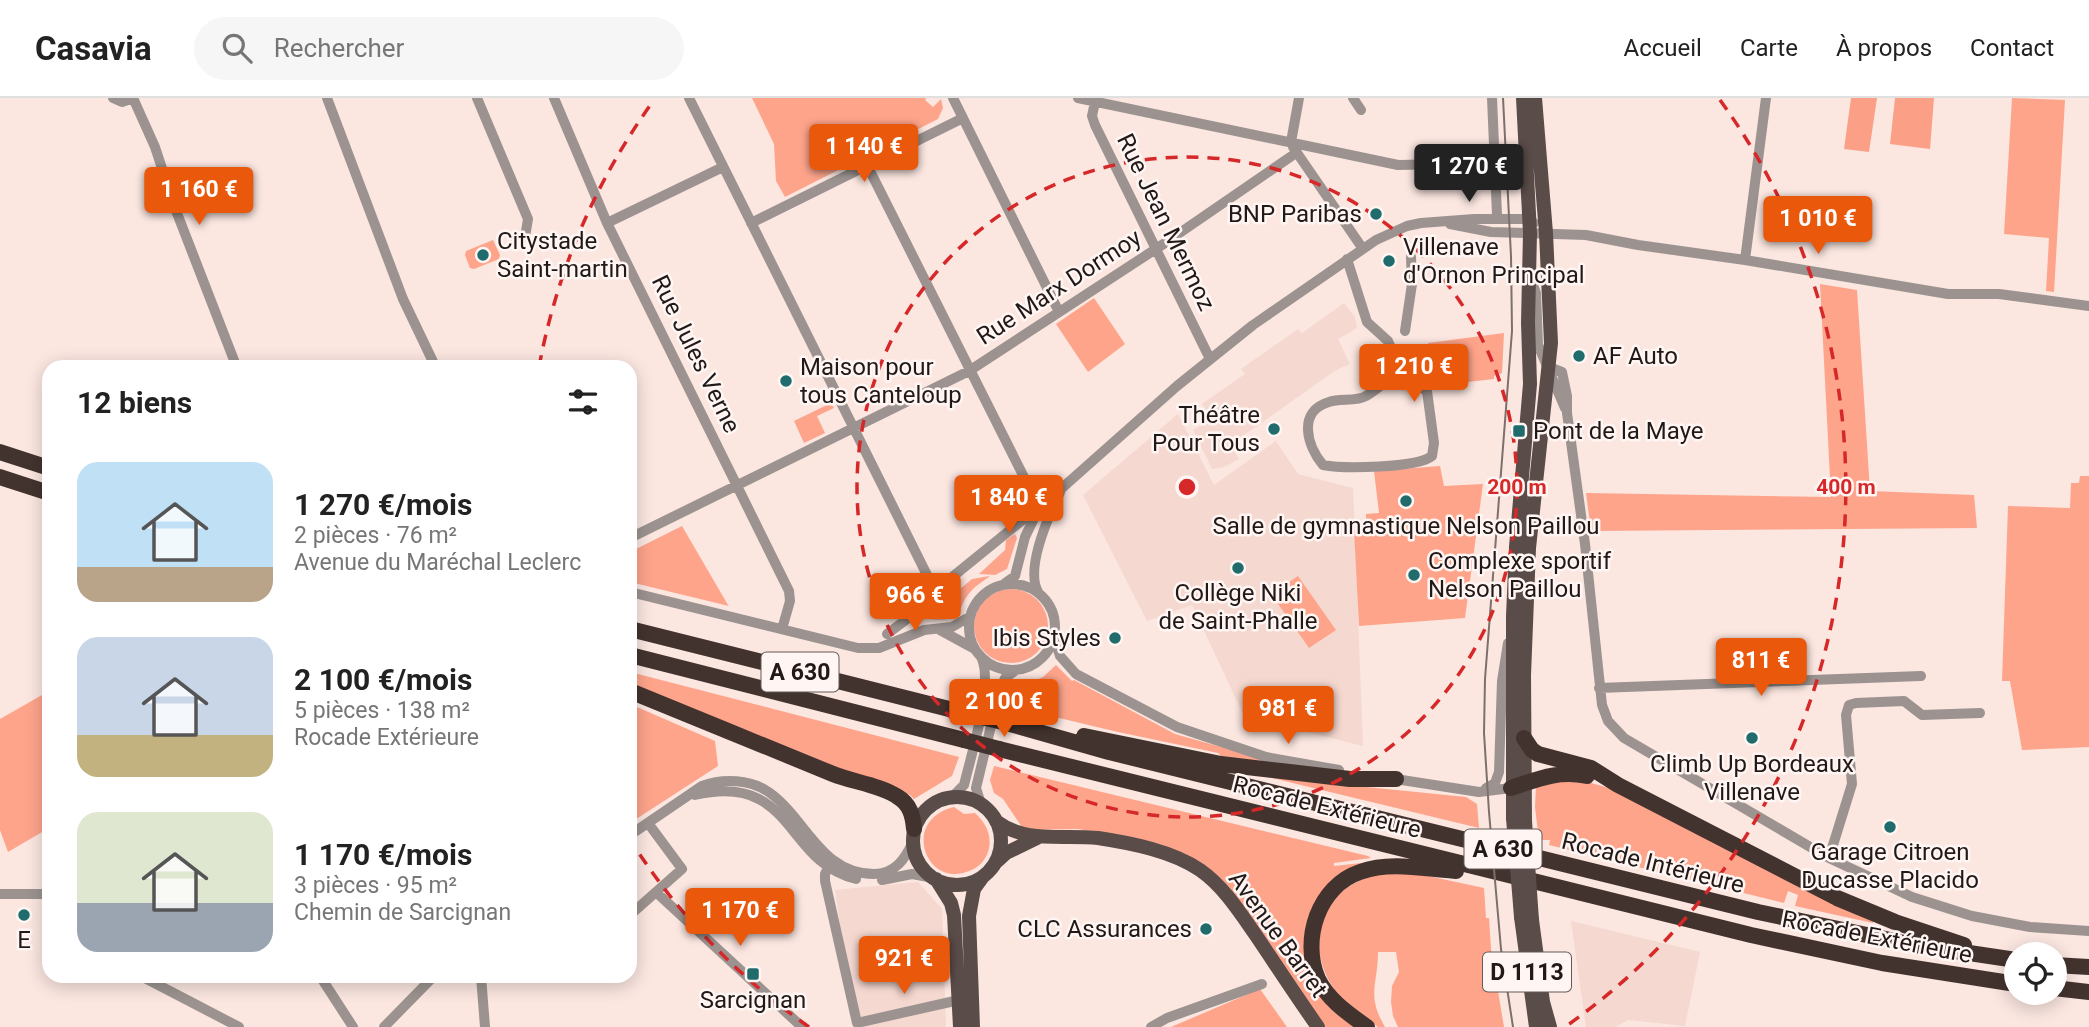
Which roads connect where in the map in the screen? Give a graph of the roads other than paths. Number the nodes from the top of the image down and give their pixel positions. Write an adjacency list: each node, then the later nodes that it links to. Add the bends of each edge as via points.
1 (113, 98): 2 (street, via 122,102)
2 (133, 98): 39 (street)
3 (327, 98): 40 (street, via 404,299)
4 (477, 98): 28 (street, via 528,219)
5 (554, 98): 24 (street, Rue Jules Verne)
6 (689, 98): 22 (street)
7 (953, 98): 18 (street)
8 (1078, 98): 16 (street)
9 (1299, 98): 19 (street)
10 (1353, 98): 17 (street)
11 (1492, 98): 20 (street)
12 (1523, 98): 26 (main road, D 1113)
13 (1535, 98): 27 (main road, D 1113)
14 (1766, 98): 33 (street)
15 (1115, 101): 16 (street); 19 (street, via 1278,140)
16 (1095, 102): 29 (street, Rue Jean Mermoz, via 1095,125)
17 (1361, 110)
18 (963, 117): 21 (street); 36 (street)
19 (1294, 148): 20 (street, via 1398,165); 29 (street, Rue Marx Dormoy, via 1282,163); 30 (street)
20 (1494, 163): 23 (street)
21 (867, 165): 25 (street); 42 (street)
22 (723, 167): 24 (street); 25 (street)
23 (1497, 215)
24 (607, 223): 49 (street, Rue Jules Verne)
25 (751, 223): 45 (street)
26 (1530, 226): 27 (street); 30 (street, via 1441,222 1407,226); 34 (main road, D 1113)
27 (1546, 233): 33 (street); 41 (main road, D 1113)
28 (525, 237)
29 (1157, 248): 36 (street, Rue Marx Dormoy); 38 (street, Rue Jean Mermoz)
30 (1363, 249): 32 (street)
31 (1411, 257): 37 (street)
32 (1347, 259): 38 (street); 43 (street, via 1367,322 1388,341)
33 (1745, 260): 35 (street, via 1948,294 1999,294)
34 (1530, 278): 41 (street, via 1536,293 1536,339); 44 (main road, D 1113)
35 (2089, 306)
36 (1059, 312): 42 (street, Rue Marx Dormoy)
37 (1405, 331)
38 (1210, 359): 50 (street)
39 (234, 360)
40 (432, 360)
41 (1549, 367): 44 (street); 71 (street, via 1562,372 1567,396); 75 (main road, D 1113, via 1530,534)
42 (970, 371): 45 (street, Rue Marx Dormoy); 52 (street)
43 (1396, 372): 43 (street, via 1427,391 1432,456 1350,468 1322,465 1310,446 1312,414 1331,401 1364,398)
44 (1530, 378): 59 (main road, D 1113)
45 (853, 430): 49 (street, Rue Marx Dormoy); 55 (street)
46 (0, 452): 47 (highway)
47 (42, 466)
48 (0, 477): 51 (highway)
49 (737, 486): 53 (street, Rue Marx Dormoy); 61 (street, Rue Jules Verne, via 789,591)
50 (1062, 488): 52 (street); 56 (street, via 1035,565 1032,580)
51 (42, 491)
52 (1040, 507): 54 (street, via 1025,537 1015,576); 55 (street)
53 (637, 535)
54 (1004, 584): 56 (street); 60 (street, via 982,595)
55 (936, 591): 58 (street)
56 (1038, 592): 66 (street, via 1051,607)
57 (637, 594): 61 (street)
58 (923, 607): 62 (street); 65 (street)
59 (1513, 616): 78 (main road, D 1113); 79 (street, via 1502,681 1499,772 1495,783)
60 (970, 617): 63 (street); 67 (street, via 970,640)
61 (782, 629): 62 (street, via 858,648 879,648)
62 (924, 630): 63 (street)
63 (940, 630): 67 (street)
64 (637, 631): 74 (highway, Rocade Intérieure / A 630, bridge)
65 (887, 634)
66 (1054, 637): 69 (street, via 1045,656); 76 (street, via 1060,656 1076,674 1177,727 1266,757)
67 (979, 654): 69 (street, via 993,666); 81 (street, via 987,673 964,785)
68 (637, 657): 91 (highway, Rocade Extérieure / A 630, bridge)
69 (1017, 670): 82 (street, via 1004,678 999,693 976,788)
70 (1921, 676): 71 (street)
71 (1599, 688): 88 (street, via 1608,721 1624,738)
72 (637, 694): 86 (highway, via 901,798 913,816)
73 (1980, 713): 88 (street, via 1922,715 1904,701 1849,705 1852,784)
74 (1003, 722): 76 (highway, via 1221,764 1350,779); 101 (highway, Rocade Intérieure / A 630, via 1758,912)
75 (1524, 738): 77 (highway, via 1538,754 1591,768); 78 (main road, D 1113)
76 (1396, 779): 79 (street)
77 (1618, 785): 78 (highway, via 1565,772); 100 (highway, via 1837,898)
78 (1518, 786): 79 (street); 98 (main road, D 1113, bridge)
79 (1479, 792)
80 (689, 796): 84 (street); 86 (street, via 713,782 761,787 781,802 831,861 863,873 883,874 900,864); 90 (street, via 727,791 757,797 785,818)
81 (946, 798): 82 (main road); 86 (main road, via 926,809)
82 (981, 804): 83 (main road)
83 (996, 821): 87 (main road, Avenue Barret, via 1016,833); 89 (main road, via 1000,835)
84 (648, 823): 85 (street); 94 (street, via 682,869)
85 (637, 830)
86 (913, 835): 93 (main road, via 915,856)
87 (1038, 837): 89 (main road, Avenue Barret); 122 (main road, Avenue Barret, via 1072,835 1129,844 1202,871 1243,916)
88 (1829, 858): 99 (street, via 1912,897 1972,916 2030,927)
89 (994, 864): 92 (main road)
90 (828, 868): 93 (street, via 863,880 912,874); 113 (street, via 825,881)
91 (1496, 874): 104 (highway, Rocade Extérieure / A 630, via 1751,935); 123 (highway, via 1374,868 1350,876 1330,892 1311,938 1312,958 1326,992)
92 (983, 876): 93 (main road, via 959,885); 120 (main road, via 974,889 968,916)
93 (935, 879): 112 (main road, via 954,915)
94 (657, 893): 97 (street); 118 (street)
95 (0, 894): 96 (street)
96 (42, 894)
97 (637, 909)
98 (1527, 918): 124 (main road, D 1113); 125 (main road, D 1113)
99 (2089, 931)
100 (2004, 958)
101 (2004, 959)
102 (2067, 966): 103 (highway)
103 (2089, 967)
104 (2004, 982)
105 (154, 983): 114 (street)
106 (325, 983): 115 (street)
107 (427, 983): 116 (street)
108 (482, 983): 117 (street)
109 (1262, 984): 121 (street)
110 (2067, 989): 111 (highway)
111 (2089, 992)
112 (959, 1000): 113 (street); 119 (main road)
113 (855, 1025)
114 (239, 1027)
115 (353, 1027)
116 (384, 1027)
117 (485, 1027)
118 (802, 1027)
119 (960, 1027)
120 (973, 1027)
121 (1152, 1027)
122 (1318, 1027)
123 (1367, 1027)
124 (1536, 1027)
125 (1550, 1027)

